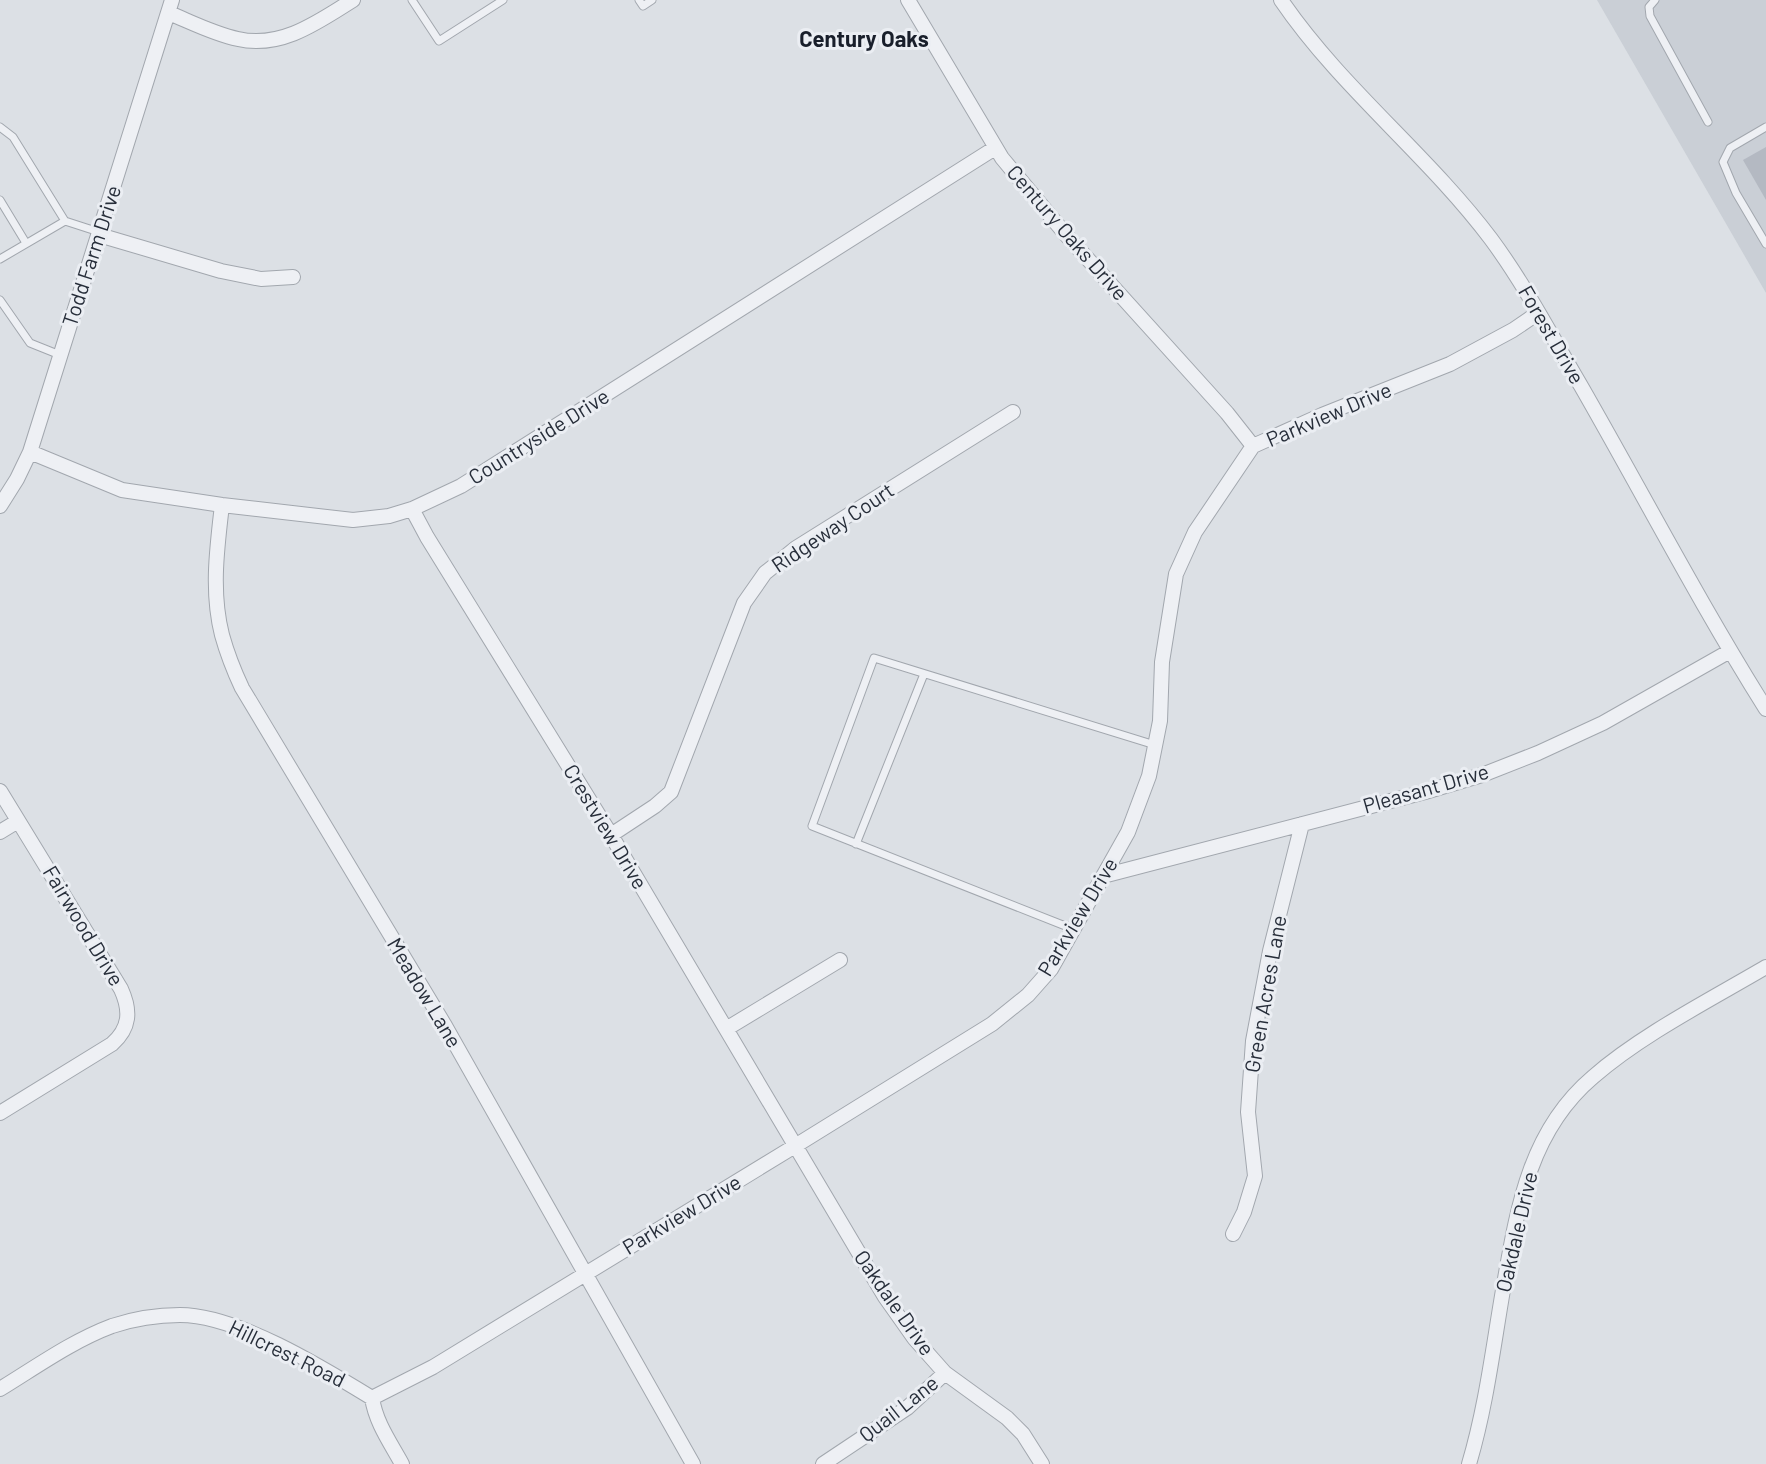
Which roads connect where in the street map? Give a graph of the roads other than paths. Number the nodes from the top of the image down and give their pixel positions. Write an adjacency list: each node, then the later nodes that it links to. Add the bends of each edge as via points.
1 (353, 0): 9 (street, via 302,31 264,40 240,40 219,34)
2 (503, 0): 8 (lane, via 439,41)
3 (639, 0): 4 (lane, via 643,6)
4 (652, 0)
5 (908, 0): 13 (street, Century Oaks Drive)
6 (1281, 0): 22 (street, Forest Drive, via 1347,80 1461,203 1514,273)
7 (1655, 0): 10 (lane, via 1649,7 1650,16)
8 (415, 1)
9 (170, 6): 16 (street, Todd Farm Drive)
10 (1708, 122)
11 (1766, 127): 18 (lane, via 1730,148 1723,162)
12 (1, 130): 15 (lane, via 13,137)
13 (994, 148): 25 (street, Century Oaks Drive); 29 (street, Countryside Drive, via 471,480)
14 (0, 200): 17 (lane)
15 (64, 221): 16 (lane); 17 (lane)
16 (99, 233): 20 (street, via 220,271 261,279); 23 (street, Todd Farm Drive)
17 (26, 243): 19 (lane)
18 (1766, 244)
19 (0, 259)
20 (293, 277)
21 (0, 299): 23 (lane, via 30,343)
22 (1538, 313): 25 (street, Parkview Drive, via 1450,364); 30 (street, Forest Drive)
23 (60, 355): 26 (street, Todd Farm Drive)
24 (1013, 412): 38 (street, Ridgeway Court, via 796,548 765,573 739,614 671,792)
25 (1253, 446): 33 (street, Parkview Drive, via 1195,532 1176,574 1162,662)
26 (30, 452): 27 (street, Countryside Drive, via 122,489); 28 (street, Todd Farm Drive)
27 (222, 505): 29 (street, Countryside Drive, via 353,520); 48 (street, Meadow Lane, via 215,572 217,606 222,634 242,688 444,1024)
28 (0, 506)
29 (412, 509): 38 (street, Crestview Drive)
30 (1730, 651): 32 (street, Forest Drive); 36 (street, Pleasant Drive, via 1603,723 1538,753 1482,775)
31 (924, 674): 33 (lane); 39 (lane); 39 (lane, via 874,658 812,826)
32 (1766, 709)
33 (1155, 745): 40 (street, Parkview Drive, via 1149,776 1128,832)
34 (0, 791): 35 (street, Fairwood Drive)
35 (18, 821): 37 (street); 45 (street, Fairwood Drive, via 122,989 128,1015 124,1030 112,1044)
36 (1302, 824): 40 (street, Pleasant Drive); 47 (street, Green Acres Lane, via 1270,951 1253,1041 1248,1112 1255,1176)
37 (0, 831)
38 (611, 835): 44 (street, Crestview Drive)
39 (856, 844): 41 (lane)
40 (1103, 876): 41 (street, Parkview Drive)
41 (1074, 930): 46 (street, Parkview Drive, via 1051,969 1028,995 992,1024)
42 (840, 960): 44 (street)
43 (1766, 968): 56 (street, Oakdale Drive, via 1639,1043 1592,1077 1545,1135 1530,1167 1516,1218 1480,1427)
44 (726, 1029): 46 (street, Crestview Drive)
45 (0, 1113)
46 (795, 1146): 48 (street, Parkview Drive); 49 (street, Oakdale Drive, via 885,1298)
47 (1233, 1234)
48 (585, 1274): 51 (street, Parkview Drive, via 433,1367); 53 (street, Meadow Lane)
49 (945, 1373): 54 (street, Quail Lane, via 907,1408); 55 (street, Oakdale Drive, via 1007,1418 1023,1434)
50 (0, 1389): 51 (street, Hillcrest Road, via 93,1334 133,1320 180,1315 215,1320 263,1339)
51 (372, 1398): 52 (street, via 374,1412)
52 (402, 1464)
53 (693, 1464)
54 (823, 1464)
55 (1042, 1464)
56 (1470, 1464)

